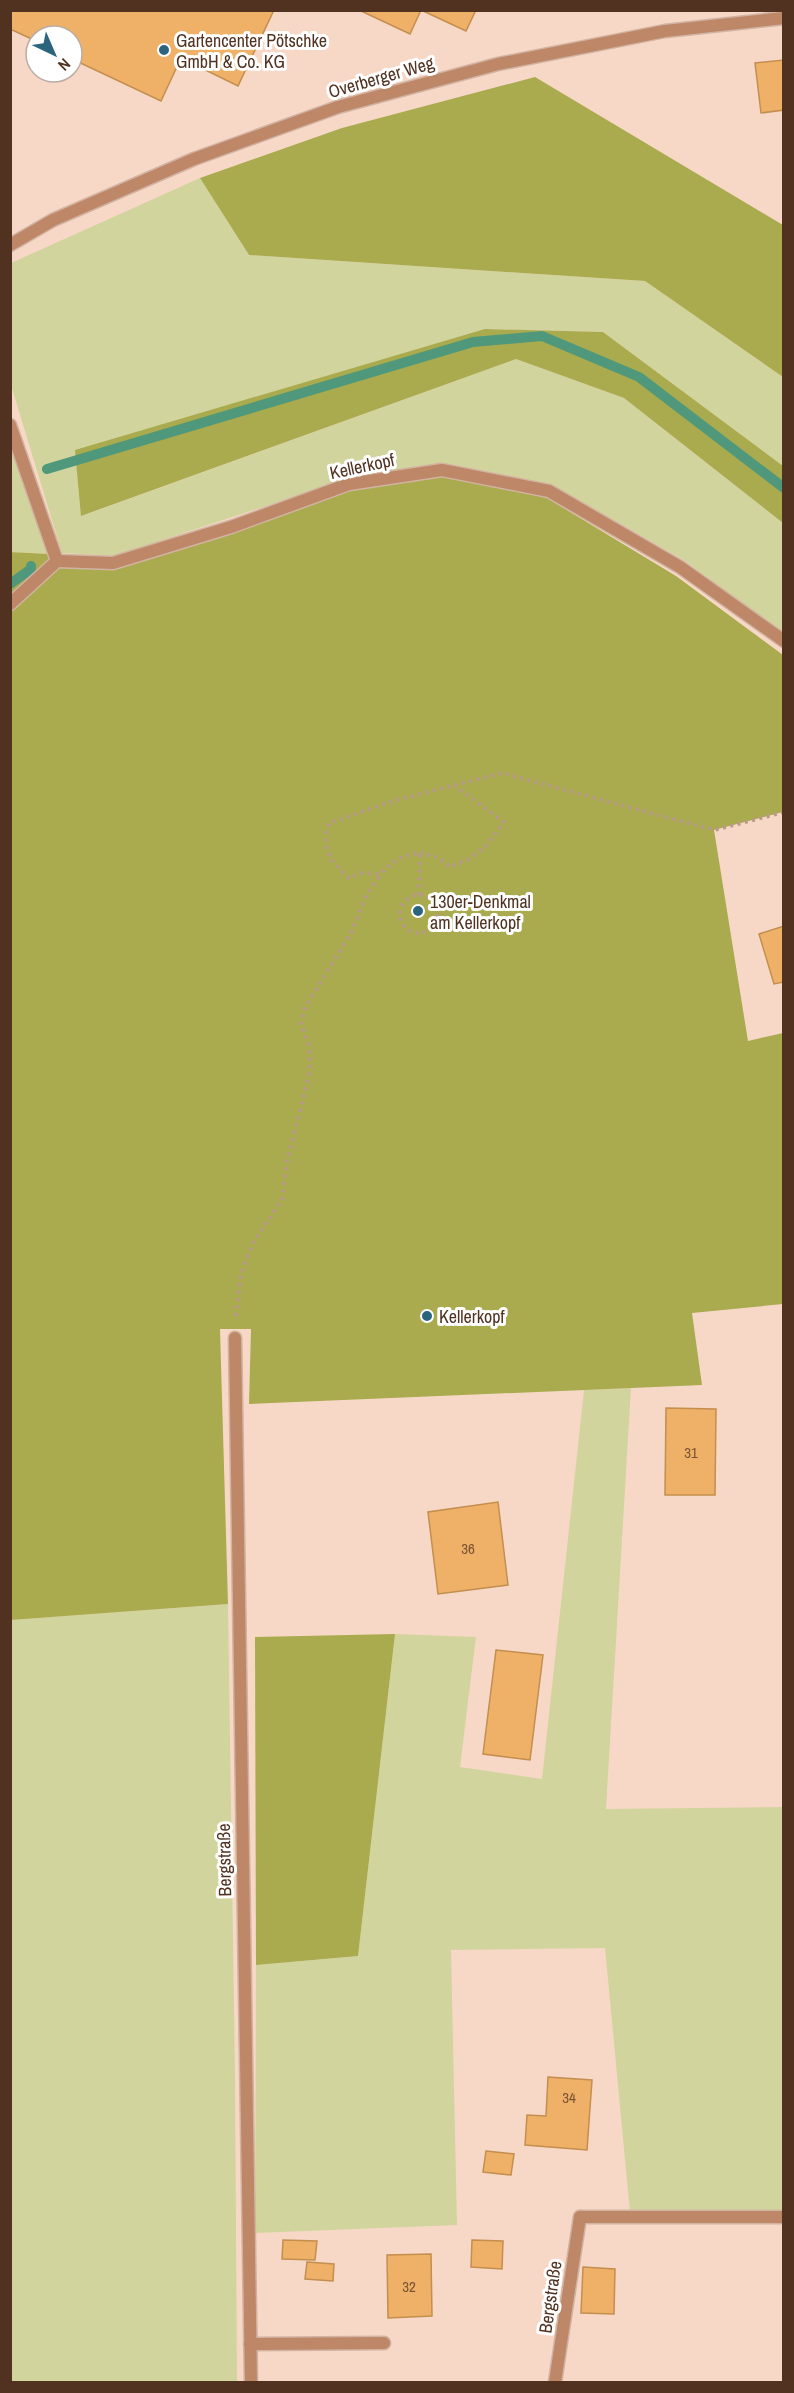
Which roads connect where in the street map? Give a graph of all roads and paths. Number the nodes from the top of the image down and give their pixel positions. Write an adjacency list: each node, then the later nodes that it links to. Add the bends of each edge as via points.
1 (783, 18): 2 (street, Overberger Weg, via 665,31 510,61 338,108 194,159 53,220)
2 (10, 245)
3 (10, 425): 4 (street)
4 (57, 561): 5 (street); 6 (street, Kellerkopf, via 114,563 349,484 442,470 549,491 680,567)
5 (10, 604)
6 (783, 641)
7 (454, 786): 8 (path, via 502,773 714,830); 9 (path, via 504,822 486,846 450,867 438,857); 10 (path, via 329,823 325,837 331,862 349,878 362,873)
8 (783, 812)
9 (420, 853): 10 (path, via 403,855); 11 (path)
10 (381, 874): 12 (path, via 305,1008 301,1024 309,1045 310,1071 287,1162 282,1200 253,1243 241,1274)
11 (419, 895): 11 (path, via 406,899 400,910 405,927 417,933 434,926 438,914 434,902)
12 (235, 1338): 15 (street, Bergstraße)
13 (783, 2217): 17 (street, Bergstraße, via 580,2217)
14 (384, 2343): 15 (street)
15 (250, 2344): 16 (street, Bergstraße)
16 (251, 2382)
17 (555, 2382)

